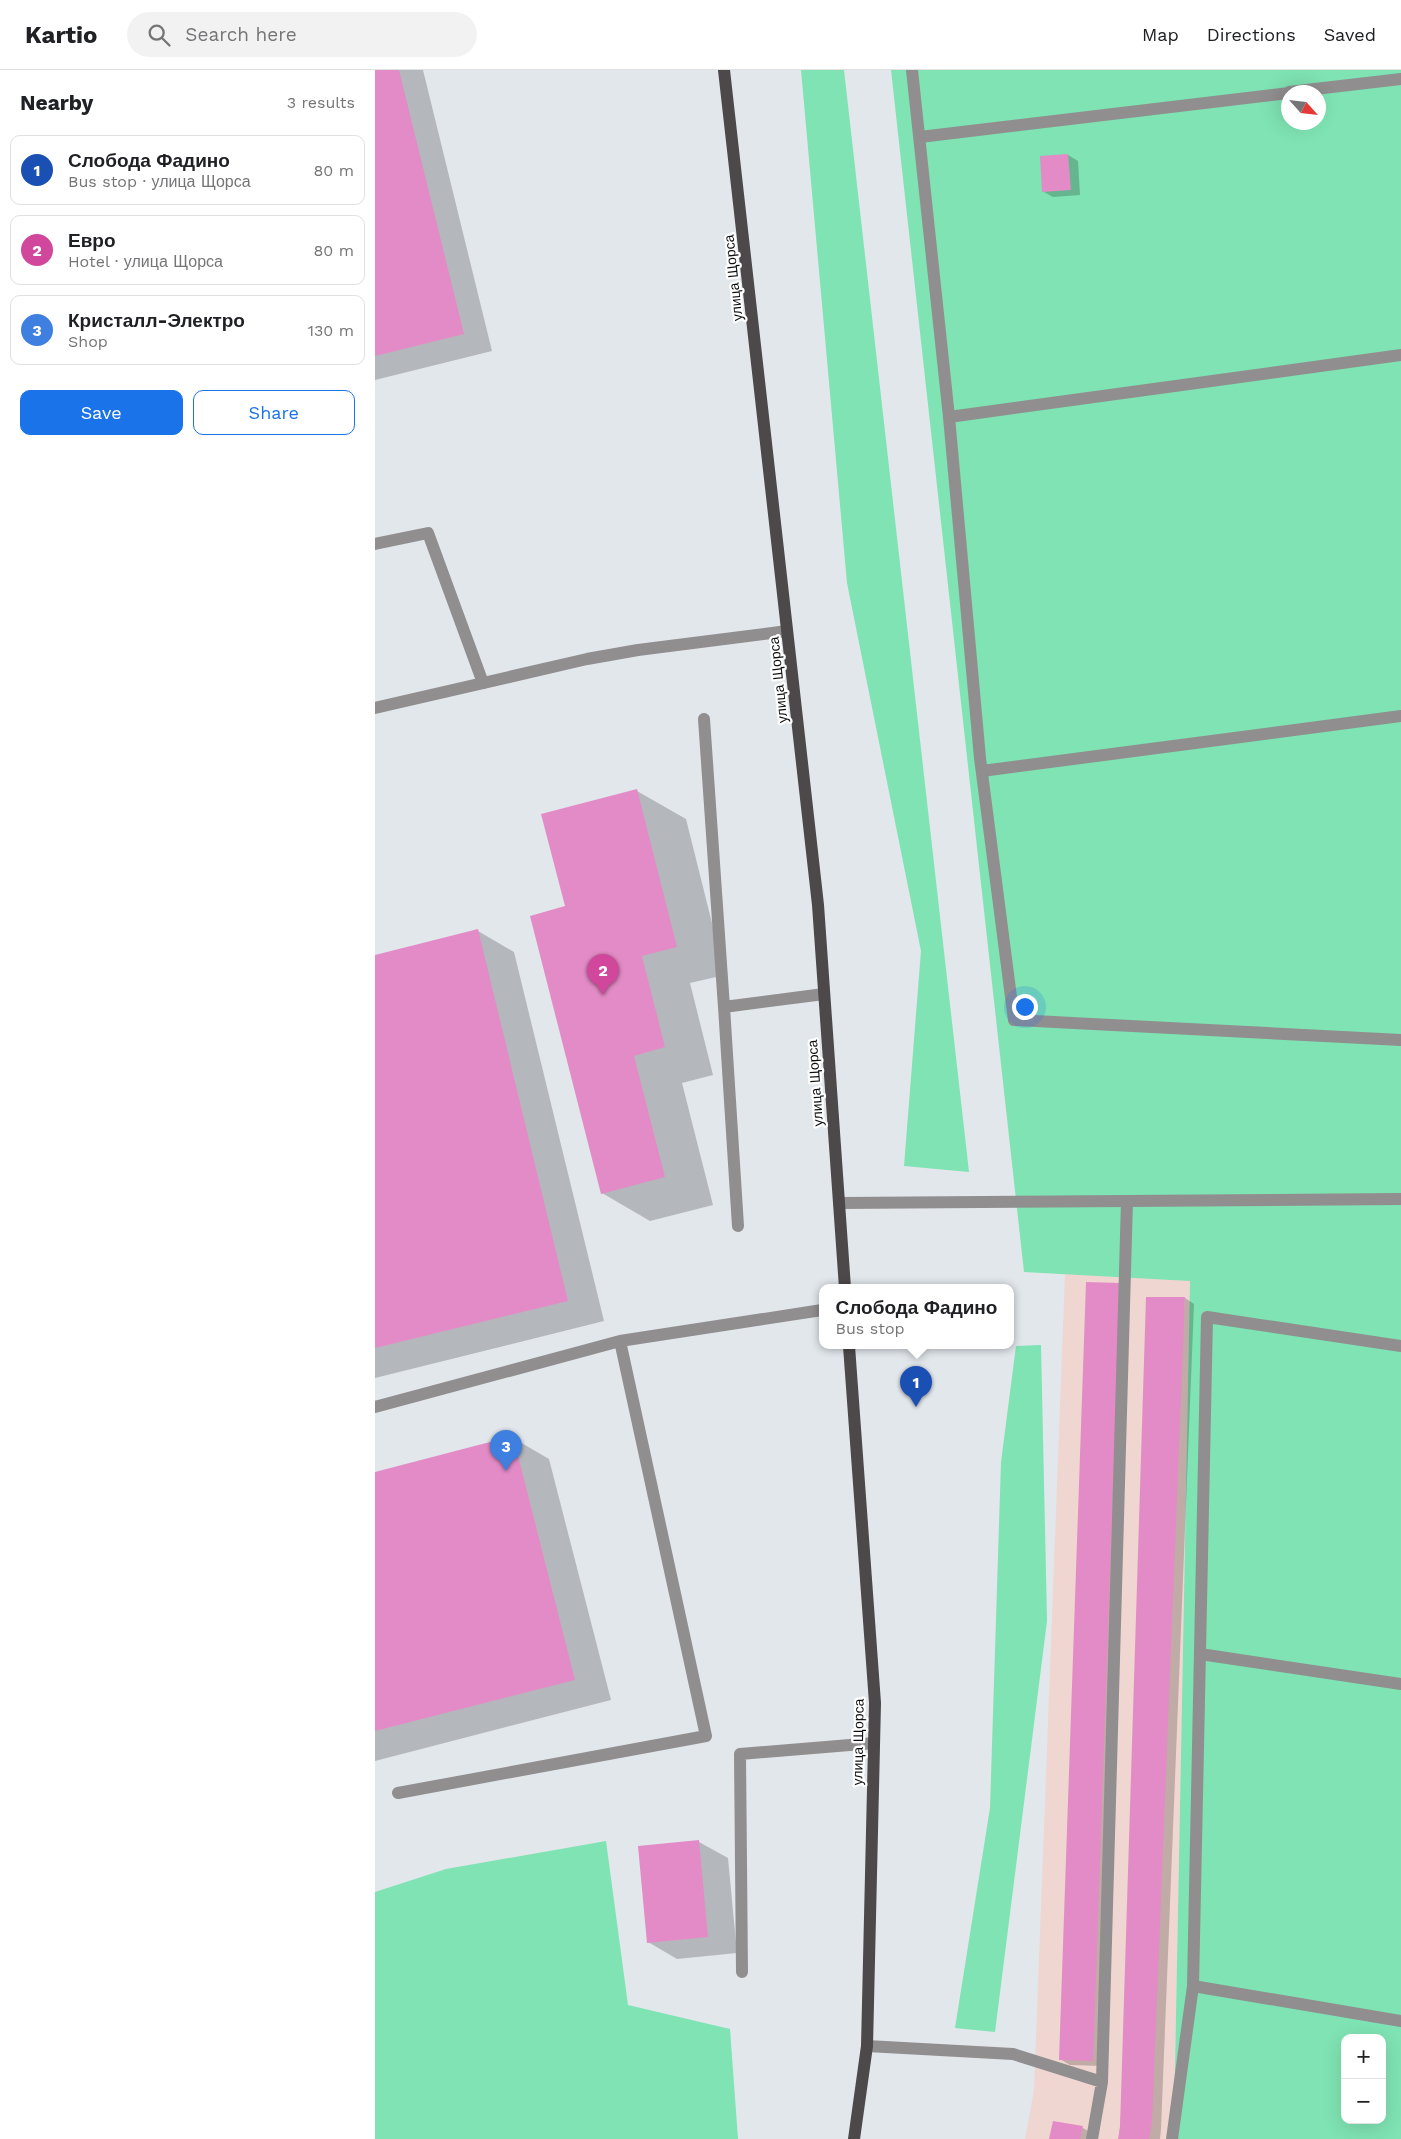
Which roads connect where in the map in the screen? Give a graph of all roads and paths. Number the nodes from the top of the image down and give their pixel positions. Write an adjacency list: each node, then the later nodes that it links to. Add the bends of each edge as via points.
1 (725, 70): 10 (main road, улица Щорса)
2 (912, 70): 6 (street)
3 (1401, 79): 4 (street)
4 (1326, 88)
5 (1281, 94): 6 (street)
6 (920, 138): 8 (street)
7 (1401, 356): 8 (street)
8 (949, 417): 15 (street)
9 (375, 544): 11 (street, via 427,533)
10 (787, 631): 11 (street, via 621,653); 16 (main road, улица Щорса, via 818,906)
11 (483, 683): 12 (street)
12 (375, 708)
13 (1401, 716): 15 (street)
14 (703, 719): 17 (street)
15 (982, 771): 18 (street, via 1014,1020)
16 (824, 994): 17 (street); 21 (main road, улица Щорса)
17 (724, 1007): 22 (street)
18 (1401, 1040)
19 (1401, 1199): 20 (street)
20 (1127, 1201): 21 (street); 37 (street)
21 (839, 1203): 23 (main road, улица Щорса)
22 (738, 1226)
23 (845, 1284)
24 (819, 1310): 25 (street)
25 (621, 1341): 28 (street); 32 (street, via 706,1736)
26 (1401, 1346): 29 (street, via 1207,1317)
27 (849, 1349): 31 (main road, улица Щорса, via 875,1702)
28 (375, 1407)
29 (1200, 1654): 30 (street); 34 (street)
30 (1401, 1684)
31 (874, 1743): 33 (street, via 740,1754); 36 (main road, улица Щорса)
32 (398, 1793)
33 (742, 1972)
34 (1193, 1986): 35 (street); 40 (street)
35 (1401, 2021)
36 (867, 2046): 37 (street, via 1013,2054); 38 (main road, улица Щорса)
37 (1101, 2082): 39 (street)
38 (854, 2139)
39 (1092, 2139)
40 (1173, 2139)

